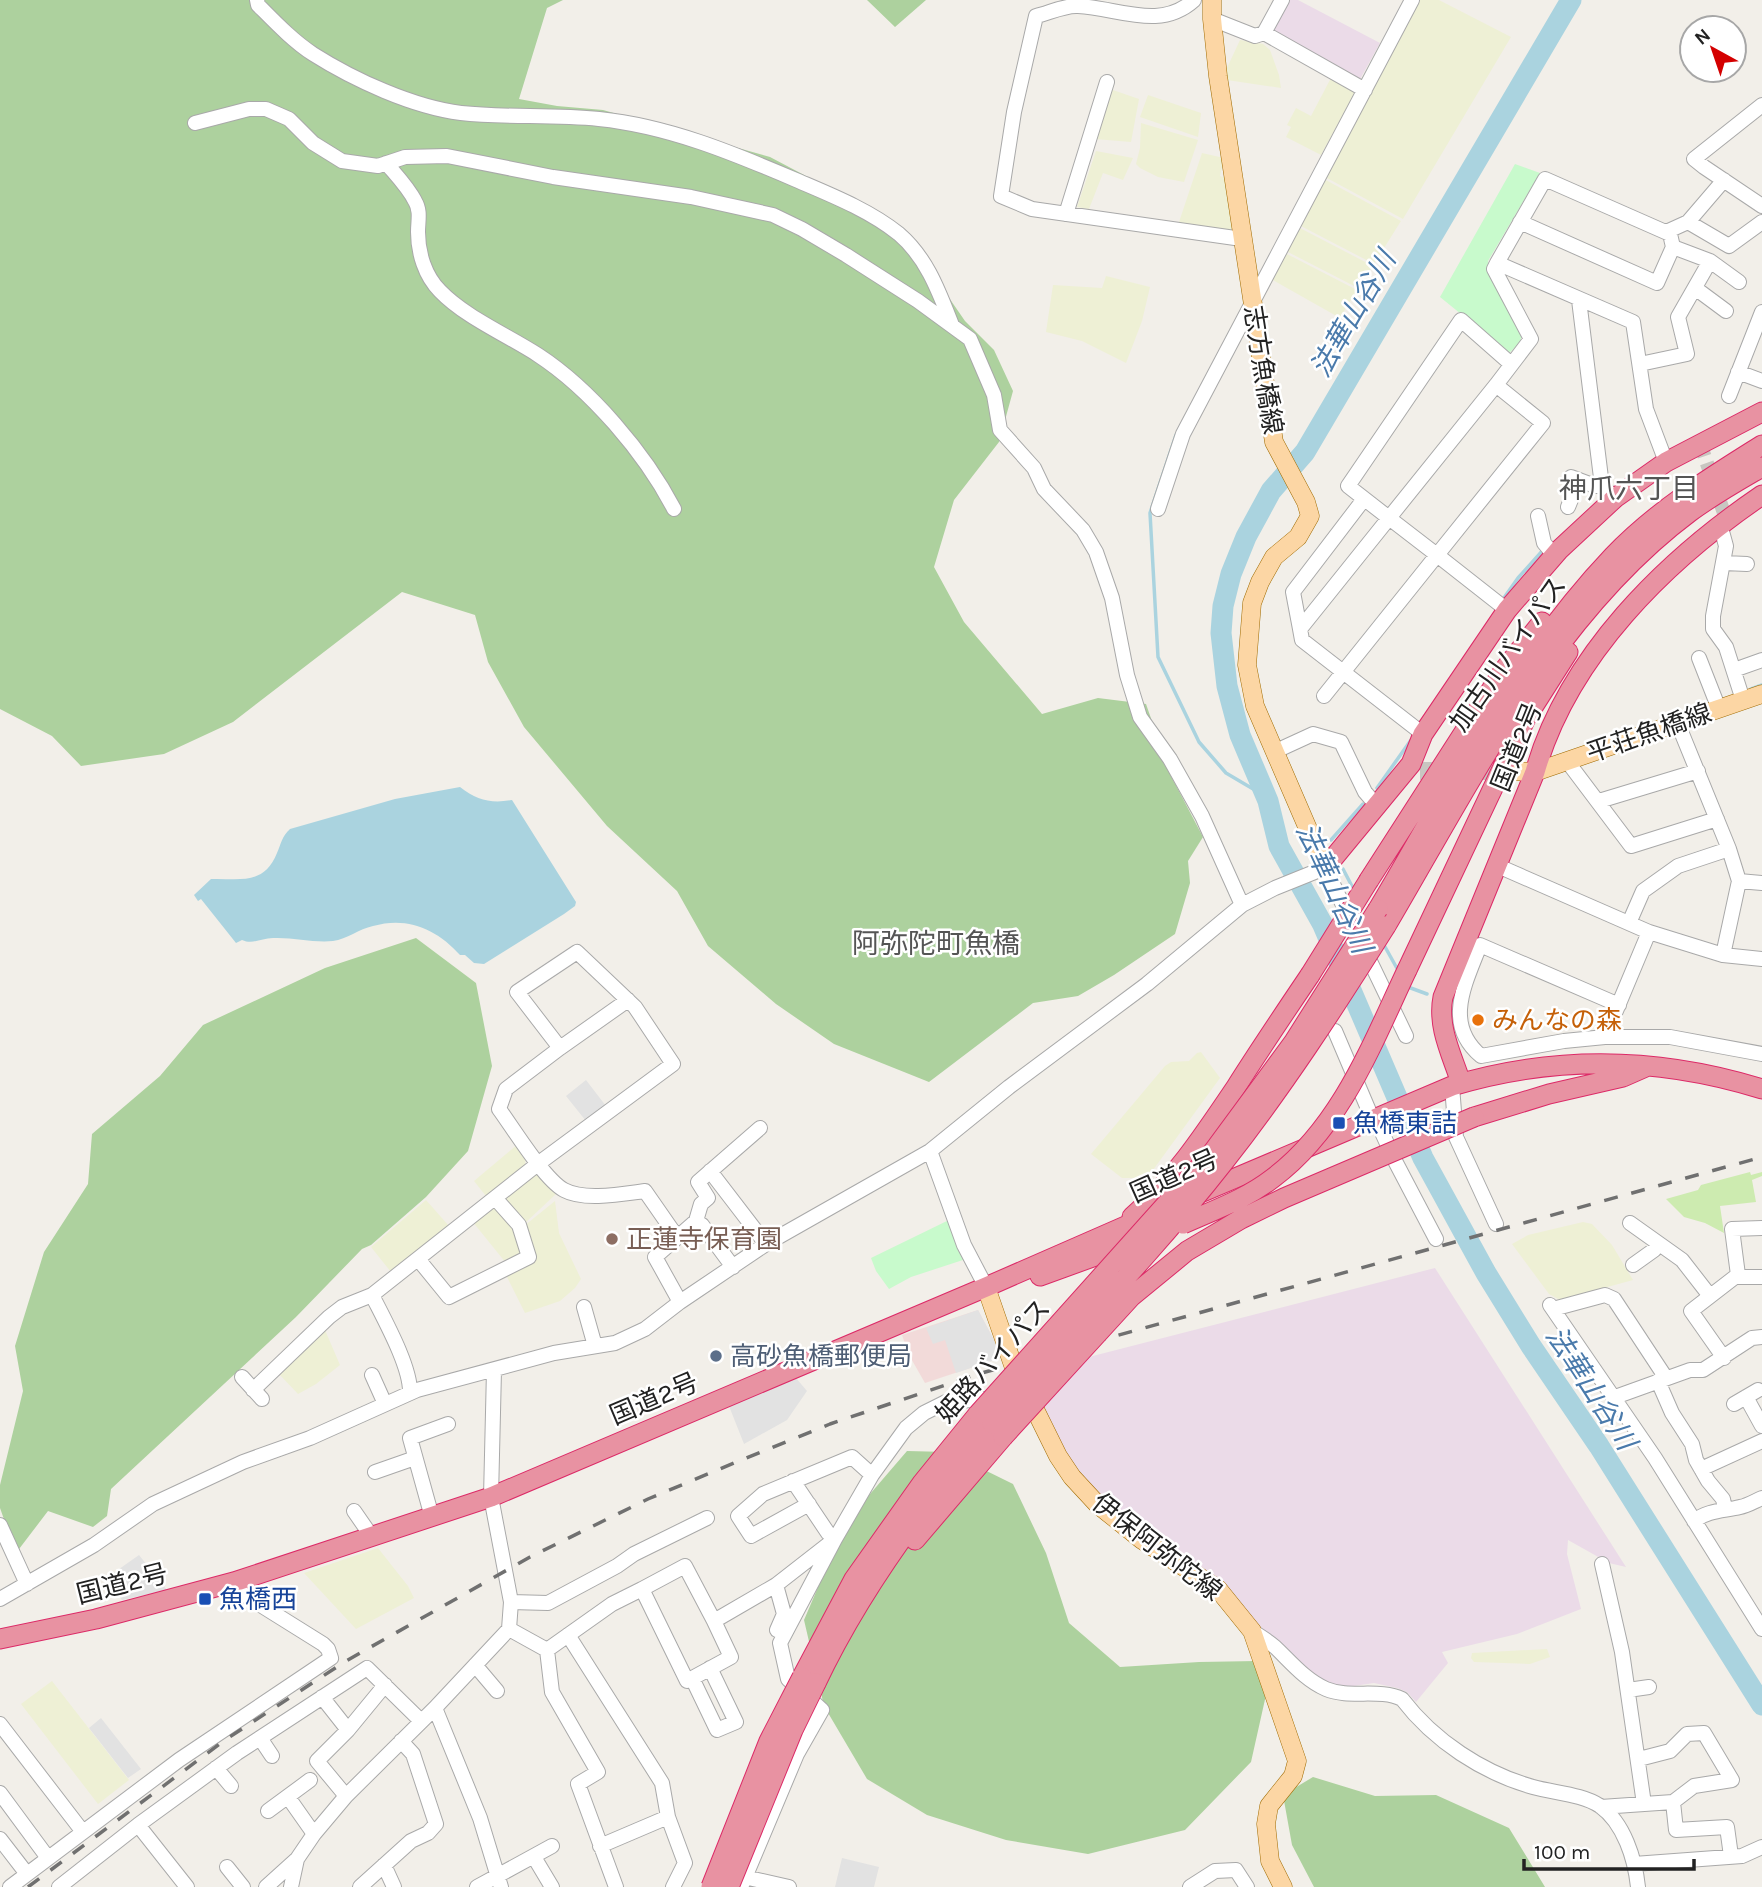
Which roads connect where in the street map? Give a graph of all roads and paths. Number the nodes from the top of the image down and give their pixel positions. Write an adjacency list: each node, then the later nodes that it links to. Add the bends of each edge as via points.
1 (257, 0): 30 (street, via 312,53 419,103 458,113 599,119 652,128 726,150 827,193 900,236 928,268)
2 (1195, 0): 15 (street, via 1160,17 1076,6 1036,16 1001,196 1032,209)
3 (1212, 0): 6 (main road, 志方魚橋線)
4 (1282, 0): 7 (street)
5 (1412, 0): 9 (street)
6 (1212, 19): 7 (street, via 1255,36); 20 (main road, 志方魚橋線)
7 (1264, 33): 9 (street)
8 (1107, 82): 15 (street)
9 (1365, 89): 27 (street)
10 (1762, 105): 13 (street, via 1694,159)
11 (195, 122): 12 (street, via 266,108 289,119 313,144 342,161)
12 (386, 163): 30 (street, via 405,157 447,156 773,215 846,255); 45 (street, via 415,201 420,252 440,291 540,356 591,397 646,463)
13 (1724, 180): 14 (street); 17 (street)
14 (1762, 206)
15 (1066, 214): 20 (street)
16 (1521, 222): 19 (street, via 1545,179); 21 (street, via 1657,283); 23 (street)
17 (1688, 222): 18 (street, via 1729,246); 19 (street)
18 (1762, 222)
19 (1666, 232): 21 (street)
20 (1242, 239): 27 (main road, 志方魚橋線)
21 (1673, 247): 22 (street)
22 (1710, 261): 24 (street); 25 (street)
23 (1497, 263): 26 (street); 31 (street, via 1494,269 1531,339)
24 (1739, 282)
25 (1695, 288): 28 (street); 32 (street, via 1678,317 1688,354)
26 (1579, 300): 32 (street, via 1633,322); 41 (street)
27 (1252, 304): 46 (street, via 1183,434); 68 (main road, 志方魚橋線, via 1274,442 1310,516 1298,537 1273,557 1252,603 1247,665 1255,706)
28 (1726, 311)
29 (1762, 312): 33 (street)
30 (953, 326): 81 (street, via 970,339 994,396 1000,430 1096,552 1112,598 1140,717 1202,816)
31 (1511, 364): 35 (street); 43 (street, via 1461,320 1348,486)
32 (1640, 364): 39 (street, via 1646,409)
33 (1738, 372): 34 (street); 36 (street)
34 (1762, 381)
35 (1496, 385): 48 (street); 51 (street, via 1543,423)
36 (1729, 396)
37 (1762, 412): 39 (highway)
38 (1762, 445): 52 (highway, 加古川バイパス, via 1670,506)
39 (1666, 462): 41 (highway)
40 (1762, 467): 53 (highway, 加古川バイパス, via 1689,512)
41 (1609, 492): 44 (street, via 1575,478); 50 (highway)
42 (1762, 495): 49 (highway, 国道2号)
43 (1364, 499): 48 (street); 57 (street, via 1293,592)
44 (1568, 507)
45 (674, 509)
46 (1158, 509)
47 (1538, 516): 50 (street)
48 (1389, 518): 51 (street); 57 (street)
49 (1720, 524): 54 (street, via 1727,546); 72 (highway, 国道2号, via 1635,604 1589,660 1544,741)
50 (1550, 551): 56 (highway)
51 (1437, 555): 56 (street); 61 (street)
52 (1614, 555): 82 (highway, 加古川バイパス, via 1558,620 1501,702); 107 (highway, bridge, via 1583,578 1504,670 1218,1114 1176,1171)
53 (1634, 561): 82 (highway, 加古川バイパス, via 1541,668); 117 (highway, bridge, via 1526,718 1358,1074 1318,1135 1274,1178 1241,1198 1183,1224)
54 (1724, 563): 55 (street); 60 (street, via 1713,629)
55 (1747, 564)
56 (1502, 606): 67 (highway)
57 (1300, 629): 61 (street, via 1302,640)
58 (1699, 658): 65 (street)
59 (1762, 660): 60 (street)
60 (1734, 670): 64 (street)
61 (1343, 673): 63 (street); 67 (street)
62 (1762, 694): 64 (main road, 平荘魚橋線)
63 (1324, 696)
64 (1742, 696): 65 (main road, 平荘魚橋線)
65 (1719, 709): 66 (main road, 平荘魚橋線)
66 (1678, 724): 69 (main road, 平荘魚橋線); 71 (street)
67 (1418, 730): 73 (highway, via 1416,767)
68 (1276, 751): 73 (street, via 1313,734 1340,742); 77 (main road, 志方魚橋線)
69 (1567, 761): 72 (main road, 平荘魚橋線); 74 (street)
70 (1510, 771): 72 (main road)
71 (1698, 771): 74 (street); 75 (street)
72 (1535, 772): 78 (highway, 国道2号)
73 (1371, 799): 77 (highway)
74 (1599, 802): 75 (street, via 1631,846)
75 (1717, 820): 76 (street)
76 (1729, 849): 79 (street); 83 (street, via 1678,866 1643,891)
77 (1326, 866): 81 (street); 90 (street)
78 (1498, 866): 83 (street); 95 (highway, 国道2号, via 1443,998 1440,1013)
79 (1739, 881): 80 (street); 85 (street)
80 (1762, 883)
81 (1242, 905): 99 (street)
82 (1382, 917): 135 (highway, 姫路バイパス, bridge, via 1334,1010 1222,1164)
83 (1629, 923): 84 (street)
84 (1649, 932): 85 (street); 88 (street)
85 (1723, 955): 86 (street)
86 (1762, 959)
87 (628, 1000): 92 (street); 92 (street, via 576,953 517,992); 100 (street, via 673,1064)
88 (1619, 1005): 91 (street); 91 (street, via 1480,945 1461,995 1460,1027 1469,1046 1481,1056)
89 (1335, 1031): 97 (street)
90 (1406, 1036)
91 (1605, 1037): 93 (street, via 1670,1037)
92 (560, 1048): 100 (street, via 506,1089 499,1109)
93 (1762, 1054)
94 (1652, 1065): 95 (highway, 国道2号, via 1566,1063); 96 (highway, 国道2号); 135 (highway, bridge, via 1474,1117 1241,1219 1187,1251 1131,1297)
95 (1451, 1086): 97 (highway, 国道2号); 105 (street, via 1455,1136)
96 (1762, 1089)
97 (1373, 1117): 107 (highway, 国道2号); 109 (street)
98 (760, 1128): 101 (street)
99 (930, 1151): 111 (street); 117 (street, via 964,1245)
100 (539, 1163): 102 (street); 108 (street, via 563,1189 576,1193 645,1191)
101 (710, 1171): 103 (street, via 698,1182 708,1198); 111 (street)
102 (495, 1198): 112 (street); 112 (street, via 519,1226 529,1257 449,1297)
103 (696, 1221): 108 (street); 114 (street)
104 (1630, 1223): 110 (street)
105 (1496, 1224)
106 (1762, 1228): 115 (street, via 1732,1229)
107 (1118, 1229): 117 (highway, 国道2号)
108 (677, 1237): 120 (street, via 655,1257)
109 (1436, 1239)
110 (1658, 1243): 113 (street); 119 (street, via 1682,1259)
111 (766, 1244): 114 (street)
112 (418, 1259): 118 (street)
113 (1633, 1265)
114 (733, 1267): 120 (street)
115 (1738, 1275): 116 (street); 119 (street)
116 (1762, 1277)
117 (987, 1291): 133 (main road, 伊保阿弥陀線, via 1013,1365); 143 (highway, 国道2号, via 920,1315)
118 (372, 1296): 127 (street, via 329,1317 257,1395); 129 (street, via 411,1382)
119 (1710, 1296): 124 (street, via 1691,1311)
120 (680, 1302): 123 (street, via 645,1329 615,1343)
121 (584, 1307): 123 (street)
122 (1762, 1336): 124 (street)
123 (595, 1346): 125 (street)
124 (1724, 1357): 128 (street, via 1703,1370)
125 (494, 1370): 129 (street); 143 (street)
126 (372, 1376): 132 (street)
127 (242, 1377)
128 (1662, 1380): 130 (street); 130 (street, via 1614,1299 1605,1295 1552,1307); 139 (street, via 1677,1428 1692,1444)
129 (410, 1393): 132 (street)
130 (1615, 1397): 150 (street)
131 (1746, 1397): 136 (street)
132 (385, 1404): 156 (street, via 153,1504)
133 (1039, 1420): 141 (street, via 984,1399 946,1402 906,1428); 164 (main road, 伊保阿弥陀線, via 1072,1477 1097,1504 1218,1590)
134 (448, 1424): 138 (street, via 410,1438)
135 (991, 1425): 172 (highway, 姫路バイパス, via 944,1479 825,1663); 172 (highway, 姫路バイパス, via 922,1483 854,1579)
136 (1762, 1426)
137 (1762, 1441): 139 (street)
138 (415, 1458): 140 (street); 148 (street)
139 (1702, 1469): 146 (street)
140 (375, 1472)
141 (872, 1475): 142 (street, via 852,1457); 153 (street)
142 (793, 1481): 145 (street); 145 (street, via 763,1494 738,1516 751,1536)
143 (491, 1497): 148 (highway, 国道2号); 160 (street)
144 (1762, 1498): 146 (street)
145 (809, 1504): 153 (street)
146 (1725, 1509): 150 (street)
147 (354, 1511): 152 (street)
148 (432, 1517): 152 (highway, 国道2号)
149 (702, 1517): 160 (street, via 548,1603)
150 (1694, 1521): 163 (street)
151 (0, 1525): 156 (street)
152 (372, 1537): 155 (highway, 国道2号)
153 (835, 1539): 157 (street); 213 (street, via 780,1643 788,1679 822,1710)
154 (1602, 1564): 175 (street)
155 (233, 1582): 166 (highway, 国道2号); 198 (street, via 243,1594 323,1644 331,1658 179,1760)
156 (27, 1584): 159 (street)
157 (776, 1585): 161 (street); 167 (street, via 784,1614)
158 (642, 1590): 161 (street, via 685,1566); 165 (street, via 612,1604); 171 (street, via 687,1681)
159 (0, 1599)
160 (511, 1602): 162 (street)
161 (714, 1621): 170 (street, via 731,1657)
162 (509, 1629): 168 (street); 169 (street)
163 (1762, 1629)
164 (1252, 1631): 194 (street, via 1325,1689 1394,1695 1442,1740 1474,1762 1506,1778); 230 (main road, 伊保阿弥陀線, via 1297,1761 1293,1776 1269,1806 1266,1824 1270,1861)
165 (568, 1635): 168 (street); 196 (street, via 662,1783)
166 (0, 1639)
167 (773, 1640)
168 (547, 1650): 202 (street, via 552,1692 597,1772 578,1784)
169 (475, 1665): 176 (street); 178 (street)
170 (710, 1668): 171 (street); 171 (street, via 736,1722 717,1730)
171 (692, 1678)
172 (808, 1680): 213 (highway, 姫路バイパス, bridge); 226 (highway, 姫路バイパス, bridge, via 769,1741)
173 (385, 1685): 177 (street, via 367,1668); 179 (street); 181 (street)
174 (1649, 1687): 175 (street)
175 (1628, 1690): 185 (street)
176 (496, 1692)
177 (322, 1697): 181 (street); 182 (street)
178 (435, 1708): 179 (street); 212 (street, via 480,1818)
179 (421, 1721): 183 (street)
180 (0, 1724): 198 (street)
181 (348, 1730): 190 (street, via 317,1761)
182 (260, 1738): 184 (street); 186 (street)
183 (401, 1741): 190 (street); 209 (street, via 412,1754 436,1824)
184 (272, 1756)
185 (1639, 1759): 192 (street, via 1670,1751 1687,1734 1704,1734 1731,1780 1694,1786); 193 (street)
186 (216, 1768): 188 (street); 197 (street)
187 (310, 1780): 191 (street)
188 (230, 1786)
189 (0, 1793): 206 (street)
190 (346, 1796): 199 (street)
191 (288, 1797): 195 (street); 199 (street)
192 (1673, 1801): 193 (street); 205 (street, via 1676,1830 1727,1827)
193 (1644, 1804): 194 (street)
194 (1601, 1807): 208 (street, via 1615,1822)
195 (268, 1811)
196 (668, 1817): 202 (street); 225 (street, via 685,1863)
197 (138, 1825): 215 (street); 216 (street)
198 (83, 1832): 206 (street)
199 (314, 1834): 207 (street)
200 (0, 1839): 211 (street)
201 (552, 1846): 204 (street)
202 (600, 1846): 224 (street)
203 (1762, 1847): 205 (street)
204 (534, 1857): 212 (street); 223 (street)
205 (1731, 1857): 208 (street)
206 (48, 1858): 211 (street)
207 (297, 1859): 218 (street); 219 (street)
208 (1634, 1864): 231 (street)
209 (384, 1865): 220 (street); 221 (street)
210 (227, 1867): 217 (street)
211 (27, 1874): 214 (street)
212 (499, 1882): 222 (street)
213 (738, 1884): 227 (street)
214 (10, 1887)
215 (61, 1887)
216 (187, 1887)
217 (243, 1887)
218 (266, 1887)
219 (291, 1887)
220 (360, 1887)
221 (394, 1887)
222 (477, 1887)
223 (552, 1887)
224 (616, 1887)
225 (673, 1887)
226 (711, 1887)
227 (789, 1887)
228 (1190, 1887): 229 (street, via 1215,1871 1236,1870)
229 (1247, 1887)
230 (1283, 1887)
231 (1638, 1887)

